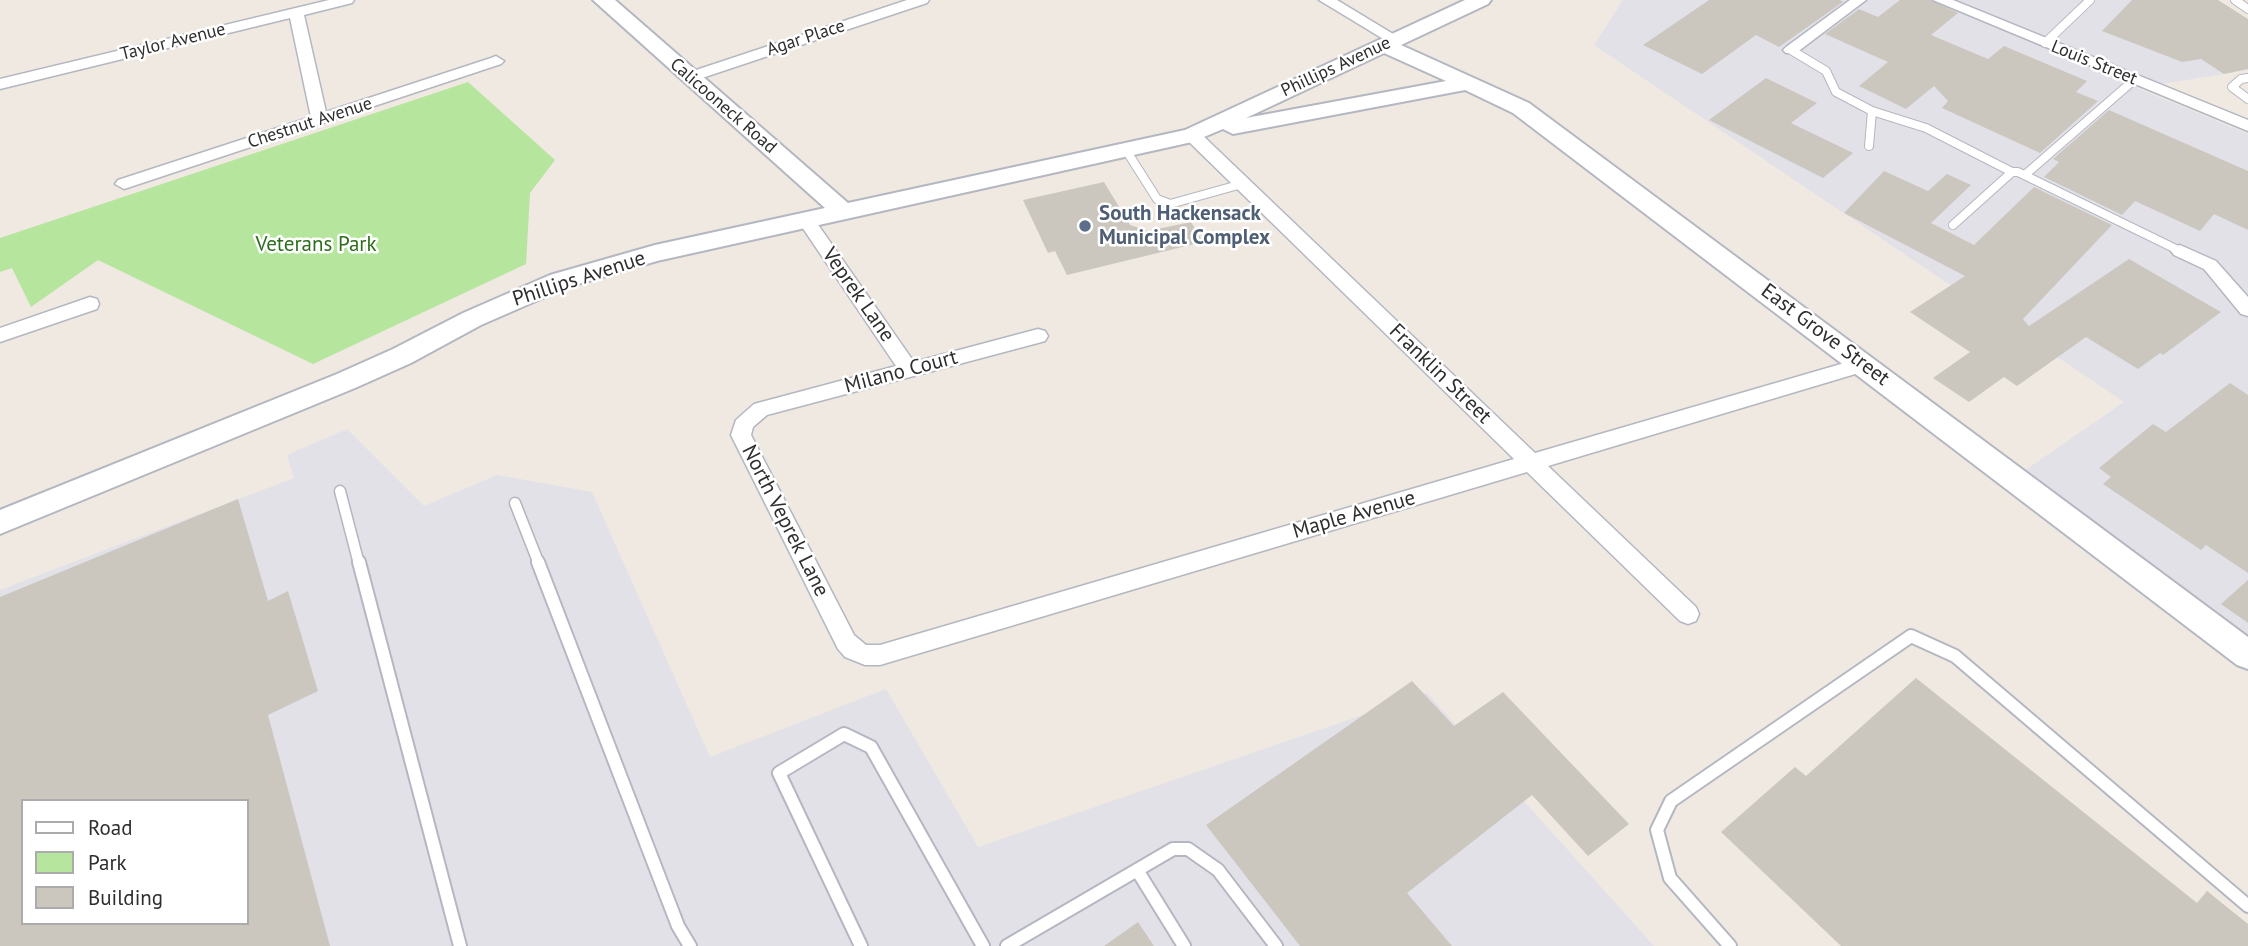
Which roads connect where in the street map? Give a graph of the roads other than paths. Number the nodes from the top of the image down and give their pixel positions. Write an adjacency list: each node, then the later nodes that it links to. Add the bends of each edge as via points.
1 (347, 0): 9 (street, Taylor Avenue)
2 (603, 0): 14 (street, Calicooneck Road)
3 (922, 0): 14 (street, Agar Place)
4 (1326, 0): 10 (street, East Grove Street)
5 (1481, 0): 10 (street, Phillips Avenue)
6 (1860, 0): 12 (street)
7 (1941, 0): 11 (street, Louis Street)
8 (2090, 0): 11 (lane)
9 (296, 12): 18 (street, Taylor Avenue); 21 (street)
10 (1390, 42): 17 (street, East Grove Street); 23 (street, Phillips Avenue)
11 (2045, 43): 16 (street, Louis Street)
12 (1791, 50): 20 (lane, via 1826,71 1836,92)
13 (496, 61): 21 (street, Chestnut Avenue)
14 (690, 77): 30 (street, Calicooneck Road)
15 (2248, 78): 19 (lane, via 2232,87)
16 (2134, 80): 22 (street, Louis Street); 27 (lane)
17 (1471, 83): 23 (street, Phillips Avenue); 38 (street, East Grove Street, via 1521,108)
18 (0, 84)
19 (2248, 99)
20 (1872, 111): 24 (lane); 26 (lane, via 1926,128)
21 (320, 120): 28 (street, Chestnut Avenue)
22 (2248, 126)
23 (1192, 135): 25 (street, Phillips Avenue); 29 (street, Franklin Street)
24 (1869, 146)
25 (1126, 150): 29 (lane, via 1157,199 1170,204); 30 (street, Phillips Avenue)
26 (2012, 172): 27 (lane); 32 (lane)
27 (2026, 174): 33 (lane)
28 (124, 184)
29 (1242, 184): 41 (street, Franklin Street)
30 (844, 212): 31 (street, Phillips Avenue)
31 (806, 220): 39 (street, Veprek Lane); 44 (street, Phillips Avenue, via 655,253 559,281 346,381)
32 (1953, 225)
33 (2180, 251): 35 (street, via 2210,265)
34 (90, 304): 36 (street)
35 (2248, 309)
36 (0, 335)
37 (1038, 336): 39 (street, Milano Court)
38 (1865, 364): 41 (street, Maple Avenue); 47 (street, East Grove Street)
39 (909, 370): 40 (street, Milano Court)
40 (764, 408): 46 (street, North Veprek Lane, via 750,415 741,435)
41 (1532, 463): 45 (street, Franklin Street); 46 (street, Maple Avenue, via 880,655 864,655)
42 (340, 491): 50 (lane)
43 (515, 503): 51 (lane, via 678,926)
44 (0, 523)
45 (1688, 614)
46 (846, 642)
47 (2248, 655)
48 (1138, 870): 54 (lane); 55 (lane); 56 (lane, via 1173,849 1188,849 1218,870)
49 (2248, 906): 57 (lane, via 1955,656 1911,636 1671,801 1657,830 1670,878)
50 (460, 946)
51 (690, 946)
52 (861, 946): 53 (lane, via 779,773 844,734 871,747)
53 (983, 946)
54 (1007, 946)
55 (1184, 946)
56 (1276, 946)
57 (1730, 946)

